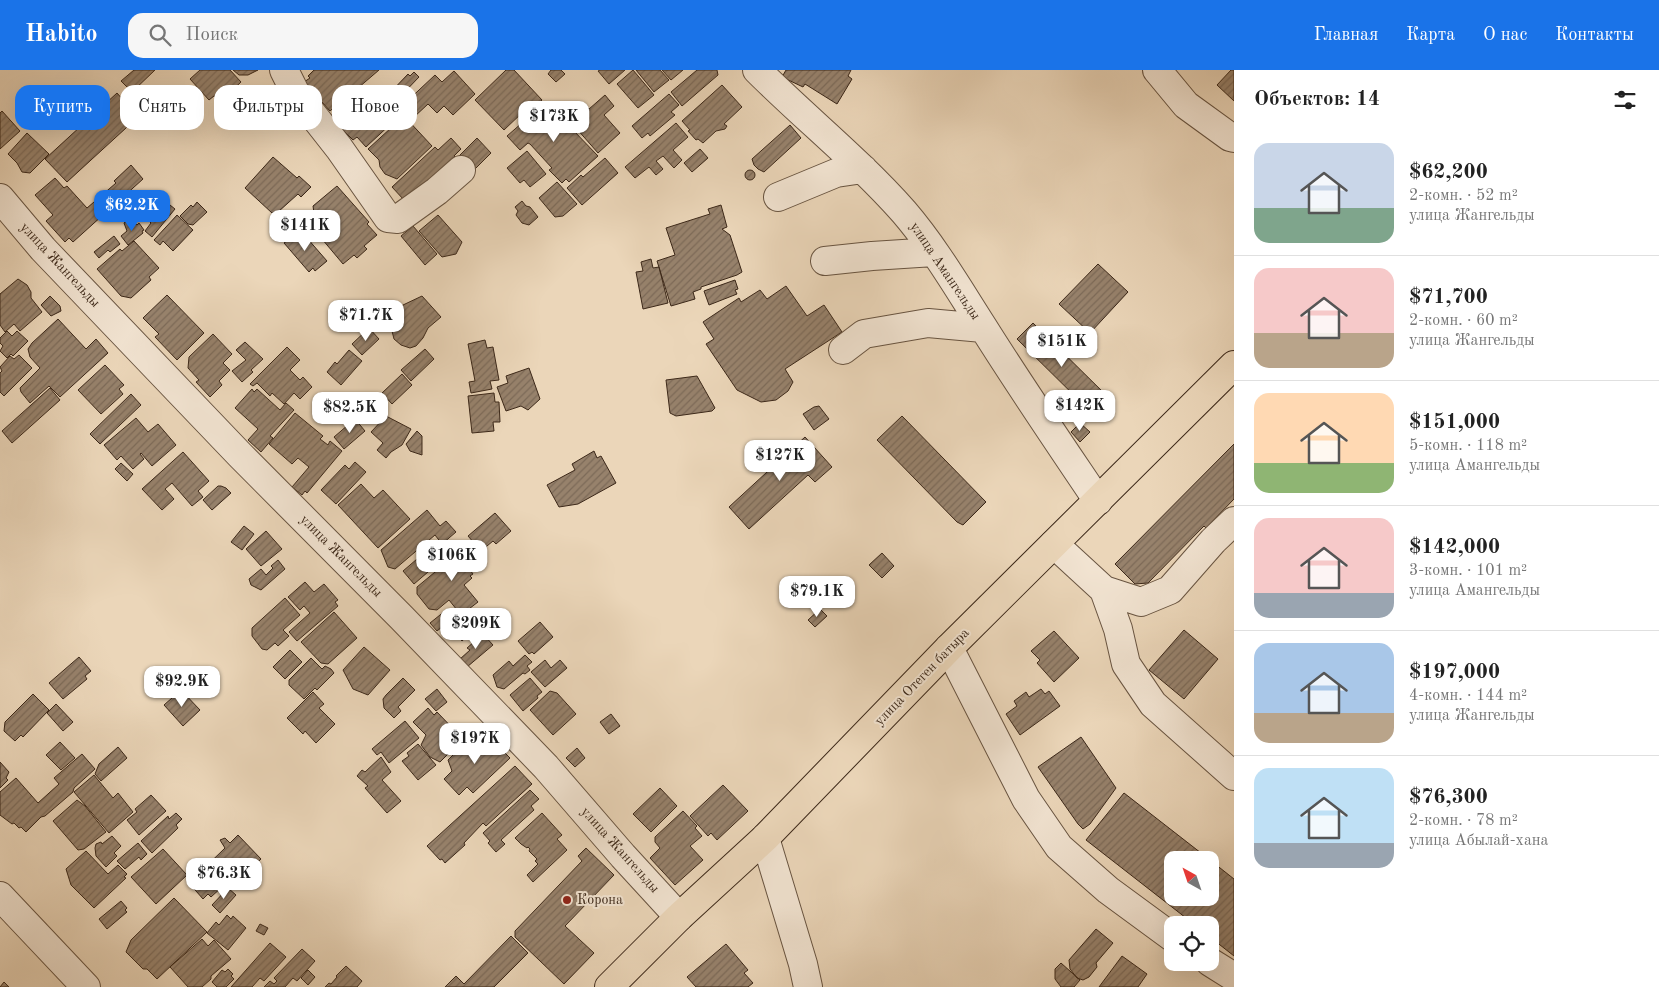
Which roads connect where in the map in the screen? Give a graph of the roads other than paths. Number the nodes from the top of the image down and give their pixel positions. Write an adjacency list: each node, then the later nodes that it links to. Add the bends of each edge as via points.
1 (284, 70): 6 (street, via 295,92 388,218 398,219)
2 (758, 70): 5 (street, улица Амангельды)
3 (1157, 70): 4 (street, via 1186,105)
4 (1234, 138)
5 (864, 169): 7 (street, via 836,173); 9 (street, улица Амангельды)
6 (461, 170)
7 (778, 197)
8 (0, 198): 22 (street, улица Жангельды, via 43,249 233,448 546,767)
9 (934, 252): 10 (street); 11 (street, улица Амангельды)
10 (826, 261)
11 (983, 328): 12 (street, via 928,323 864,334); 14 (street, улица Амангельды)
12 (843, 350)
13 (1234, 365): 14 (main road, улица Отеген батыра)
14 (1098, 501): 16 (main road, улица Отеген батыра)
15 (1234, 520): 17 (street, via 1170,590 1141,602)
16 (1054, 544): 17 (street); 18 (main road, улица Отеген батыра)
17 (1104, 590): 19 (street, via 1126,664 1153,704)
18 (949, 648): 20 (main road, улица Отеген батыра); 23 (street, via 1026,799 1059,847 1108,890)
19 (1234, 776)
20 (765, 838): 22 (main road, улица Отеген батыра); 28 (street)
21 (0, 896): 26 (street)
22 (680, 917): 27 (main road, улица Отеген батыра)
23 (1164, 931)
24 (1219, 968): 25 (street)
25 (1234, 977)
26 (86, 987)
27 (609, 987)
28 (808, 987)

